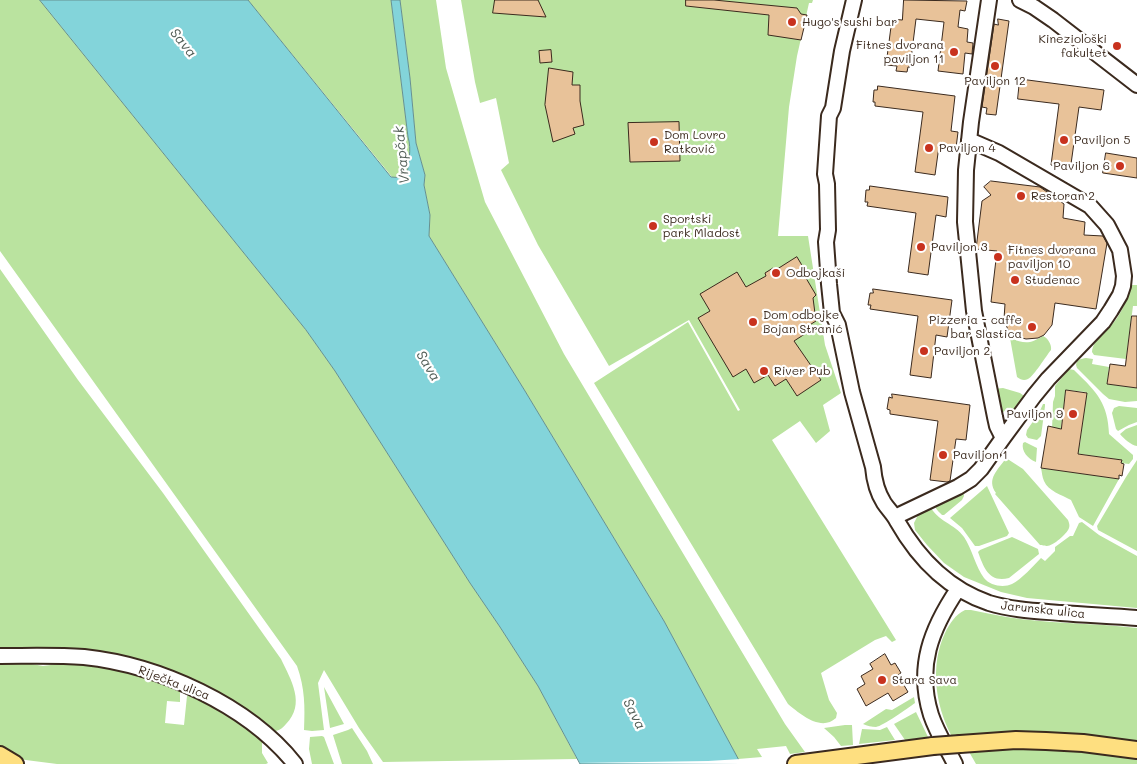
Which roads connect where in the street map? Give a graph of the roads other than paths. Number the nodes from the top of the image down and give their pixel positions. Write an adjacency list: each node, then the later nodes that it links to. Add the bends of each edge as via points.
1 (854, 0): 7 (street, Jarunska ulica, via 833,108 827,184 828,230 838,324 852,392 874,478)
2 (989, 0): 5 (street)
3 (1021, 0): 4 (street, via 1054,20)
4 (1137, 85)
5 (970, 140): 6 (street, via 965,222 970,280 995,417); 6 (street, via 999,153 1090,206 1112,233 1120,250 1124,276 1120,295 1103,322 1048,379)
6 (1003, 438): 7 (street, via 971,479)
7 (895, 517): 8 (street, Jarunska ulica, via 926,562)
8 (958, 589): 9 (street, Jarunska ulica, via 989,603 1015,608); 16 (street, via 934,632 926,660 925,680 932,717)
9 (1137, 618)
10 (0, 656): 14 (street, Riječka ulica, via 86,658 157,674 199,691 235,712 273,740)
11 (1136, 750): 15 (main road, bridge, via 1016,740 933,746)
12 (0, 755): 13 (main road)
13 (15, 764)
14 (295, 764)
15 (796, 764)
16 (955, 764)

